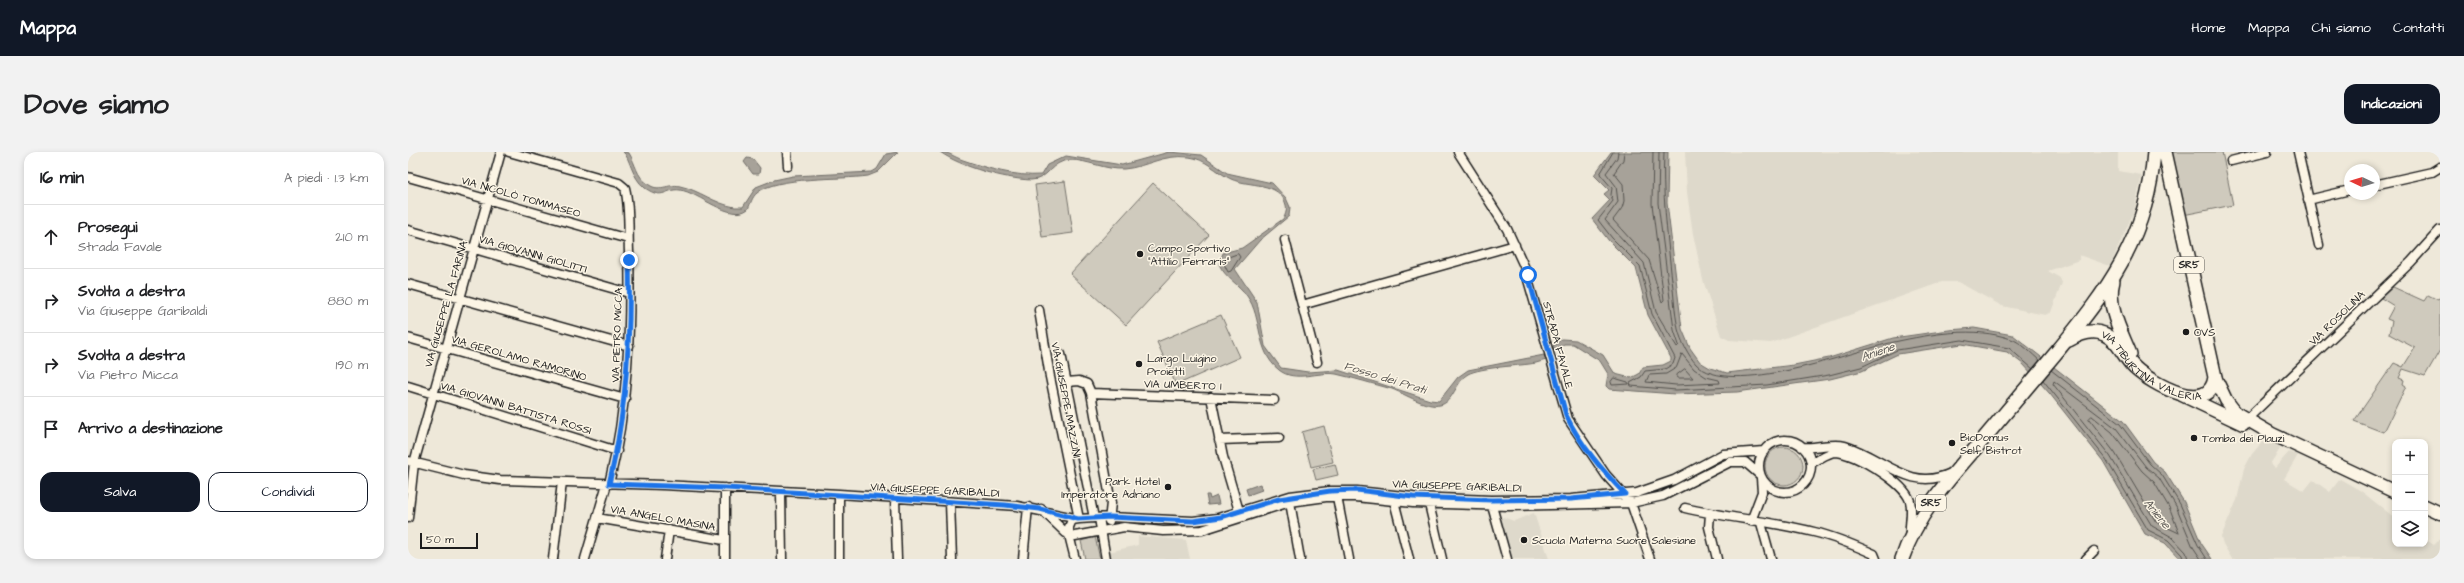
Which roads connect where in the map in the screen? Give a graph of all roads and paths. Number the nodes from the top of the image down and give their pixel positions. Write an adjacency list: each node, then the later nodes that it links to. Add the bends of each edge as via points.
1 (501, 152): 17 (street, VIA GIUSEPPE LA FARINA)
2 (509, 152): 21 (street, VIA PIETRO MICCA, via 624,186)
3 (787, 152): 10 (street)
4 (1458, 152): 24 (street, STRADA FAVALE)
5 (2154, 152): 11 (main road, VIA TIBURTINA VALERIA / SR5)
6 (2165, 152): 13 (main road, VIA TIBURTINA VALERIA / SR5)
7 (2267, 152): 9 (street)
8 (2298, 152): 18 (street)
9 (2231, 161)
10 (788, 166)
11 (2152, 166): 13 (main road, via 2161,165); 26 (main road, VIA TIBURTINA VALERIA / SR5, via 2139,223)
12 (2440, 167): 15 (street, via 2432,172)
13 (2168, 168): 41 (main road, VIA TIBURTINA VALERIA / SR5)
14 (408, 176): 17 (street, VIA NICOLÒ TOMMASEO)
15 (2380, 184)
16 (2344, 191): 18 (street)
17 (488, 198): 21 (street, VIA NICOLÒ TOMMASEO); 25 (street, VIA GIUSEPPE LA FARINA)
18 (2308, 200): 23 (street)
19 (408, 230): 25 (street, VIA GIOVANNI GIOLITTI)
20 (2440, 230): 50 (street, VIA ROSOLINA, via 2411,262)
21 (628, 239): 28 (street, VIA PIETRO MICCA)
22 (1285, 240): 30 (street)
23 (2319, 245)
24 (1515, 246): 30 (street); 68 (street, STRADA FAVALE, via 1532,288 1566,415 1606,475)
25 (474, 248): 28 (street, VIA GIOVANNI GIOLITTI); 29 (street, VIA GIUSEPPE LA FARINA)
26 (2114, 279): 32 (main road, VIA TIBURTINA VALERIA / SR5); 40 (main road, via 2111,291 2113,307)
27 (408, 284): 29 (street)
28 (630, 293): 36 (street, VIA PIETRO MICCA)
29 (459, 298): 36 (street); 37 (street, VIA GIUSEPPE LA FARINA)
30 (1302, 305): 39 (street)
31 (1040, 310): 89 (street, VIA GIUSEPPE MAZZINI)
32 (2086, 317): 33 (street, via 2089,326); 35 (main road, VIA TIBURTINA VALERIA / SR5)
33 (2096, 332): 35 (main road, VIA TIBURTINA VALERIA / SR5, via 2082,334); 40 (main road, VIA TIBURTINA VALERIA, via 2111,339)
34 (408, 338): 37 (street, VIA GEROLAMO RAMORINO)
35 (2065, 342): 59 (main road, VIA TIBURTINA VALERIA / SR5)
36 (629, 346): 48 (street, VIA PIETRO MICCA)
37 (445, 348): 44 (street, VIA GIUSEPPE LA FARINA); 48 (street, VIA GEROLAMO RAMORINO)
38 (1061, 354): 42 (street)
39 (1317, 362)
40 (2137, 370): 46 (main road, VIA TIBURTINA VALERIA)
41 (2215, 377): 46 (main road, VIA TIBURTINA VALERIA, via 2208,393 2195,396); 50 (main road, via 2230,406)
42 (1067, 382): 45 (street, via 1079,381 1087,384); 88 (street)
43 (408, 386): 44 (street, VIA GIOVANNI BATTISTA ROSSI)
44 (433, 393): 56 (street, VIA GIOVANNI BATTISTA ROSSI); 57 (street, VIA GIUSEPPE LA FARINA)
45 (1091, 393): 47 (street, VIA UMBERTO I); 85 (street, via 1111,503)
46 (2176, 393): 51 (main road, via 2238,422)
47 (1210, 397): 49 (street, VIA UMBERTO I); 53 (street)
48 (625, 399): 56 (street, VIA PIETRO MICCA)
49 (1274, 400)
50 (2247, 419): 51 (main road)
51 (2272, 434): 65 (main road)
52 (1279, 438): 53 (street)
53 (1219, 440): 82 (street)
54 (1802, 447): 55 (street, via 1795,442 1778,441); 58 (street); 59 (street, via 1845,446 1919,480 1939,479)
55 (1764, 450): 60 (street, via 1759,462); 68 (street, VIA GIUSEPPE GARIBALDI, via 1723,454 1674,480 1645,491)
56 (617, 451): 62 (street, VIA PIETRO MICCA)
57 (411, 462): 61 (street, VIA GIUSEPPE GARIBALDI, via 484,478); 86 (street, VIA GIUSEPPE LA FARINA)
58 (1810, 463): 64 (street, via 1810,472 1802,486 1790,492); 95 (street, via 1829,454 1844,453 1889,476 1901,486 1910,500)
59 (1956, 471): 95 (main road, VIA TIBURTINA VALERIA / SR5, via 1930,505)
60 (1761, 476): 64 (street); 69 (street); 75 (street, VIA GIUSEPPE GARIBALDI, via 1745,462 1730,462 1663,496)
61 (562, 482): 62 (street, VIA GIUSEPPE GARIBALDI); 98 (street)
62 (608, 484): 63 (street, VIA GIUSEPPE GARIBALDI); 87 (street, VIA PIETRO MICCA)
63 (726, 488): 66 (street, VIA GIUSEPPE GARIBALDI); 96 (street)
64 (1775, 491): 69 (street)
65 (2392, 491)
66 (781, 492): 67 (street, VIA GIUSEPPE GARIBALDI); 102 (street)
67 (839, 494): 71 (street, VIA GIUSEPPE GARIBALDI); 103 (street)
68 (1625, 494): 75 (street, STRADA FAVALE); 82 (street, VIA GIUSEPPE GARIBALDI, via 1571,499 1491,500 1413,497 1338,490 1290,496)
69 (1761, 495): 90 (street)
70 (1337, 497): 72 (street, VIA GIUSEPPE GARIBALDI); 74 (street, VIA GIUSEPPE GARIBALDI); 110 (street)
71 (895, 499): 73 (street, VIA GIUSEPPE GARIBALDI); 104 (street)
72 (1394, 501): 76 (street, VIA GIUSEPPE GARIBALDI); 111 (street)
73 (950, 502): 78 (street, VIA GIUSEPPE GARIBALDI); 105 (street)
74 (1290, 502): 93 (street, VIA GIUSEPPE GARIBALDI, via 1202,530); 109 (street)
75 (1631, 503): 77 (street, VIA GIUSEPPE GARIBALDI); 114 (street, STRADA FAVALE)
76 (1429, 504): 77 (street, VIA GIUSEPPE GARIBALDI); 112 (street)
77 (1492, 506): 113 (street)
78 (1028, 507): 81 (street, VIA GIUSEPPE GARIBALDI); 106 (street)
79 (2428, 507): 83 (main road)
80 (1684, 508): 84 (street)
81 (1040, 509): 89 (street, VIA GIUSEPPE GARIBALDI); 94 (street)
82 (1238, 511): 85 (street, VIA GIUSEPPE GARIBALDI, via 1198,521)
83 (2440, 513)
84 (1710, 514): 90 (street); 115 (street, via 1708,526)
85 (1110, 517): 88 (street, VIA GIUSEPPE GARIBALDI); 93 (street)
86 (408, 518)
87 (597, 518): 92 (street, VIA ANGELO MASINA); 99 (street, VIA PIETRO MICCA)
88 (1096, 518): 89 (street, VIA GIUSEPPE GARIBALDI); 93 (street)
89 (1078, 519): 94 (street, via 1069,523)
90 (1751, 521): 91 (street)
91 (1761, 523): 116 (street); 117 (street, via 1830,536 1874,554)
92 (669, 530): 96 (street, VIA ANGELO MASINA); 100 (street)
93 (1104, 530): 94 (street, via 1077,536); 108 (street)
94 (1069, 535): 107 (street)
95 (1911, 538): 118 (main road, VIA TIBURTINA VALERIA / SR5)
96 (724, 540): 101 (street)
97 (2094, 551): 119 (street)
98 (553, 559)
99 (585, 559)
100 (665, 559)
101 (725, 559)
102 (782, 559)
103 (839, 559)
104 (897, 559)
105 (952, 559)
106 (1024, 559)
107 (1075, 559)
108 (1106, 559)
109 (1300, 559)
110 (1349, 559)
111 (1409, 559)
112 (1442, 559)
113 (1507, 559)
114 (1650, 559)
115 (1717, 559)
116 (1771, 559)
117 (1876, 559)
118 (1902, 559)
119 (2086, 559)

